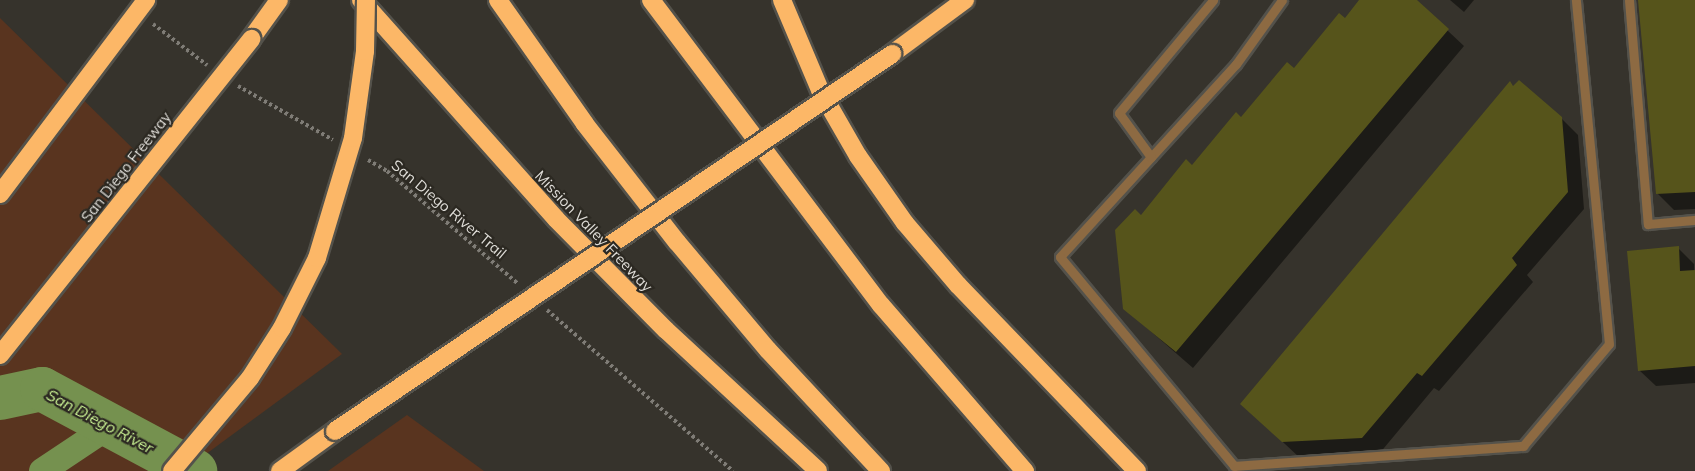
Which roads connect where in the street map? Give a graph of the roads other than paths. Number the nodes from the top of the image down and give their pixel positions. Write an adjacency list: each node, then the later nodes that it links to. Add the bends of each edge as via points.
1 (279, 0): 15 (highway, San Diego Freeway, bridge)
2 (498, 0): 19 (highway, via 585,124 677,242 768,350)
3 (651, 0): 20 (highway, via 881,305)
4 (782, 0): 21 (highway, via 820,90 858,156 900,215 958,285)
5 (965, 0): 17 (highway, bridge, via 892,54)
6 (1213, 0): 12 (lane, via 1119,113)
7 (1281, 0): 12 (lane, via 1236,64)
8 (1576, 0): 12 (lane, via 1609,344 1523,446 1234,466 1060,257)
9 (1629, 0): 14 (lane, via 1648,224)
10 (365, 3): 16 (highway, bridge, via 365,51 352,138 317,258 282,328 250,378); 18 (highway, Mission Valley Freeway, via 556,219 666,330)
11 (144, 8): 13 (highway, bridge)
12 (1151, 157)
13 (0, 194)
14 (1695, 220)
15 (0, 355)
16 (172, 471)
17 (280, 471)
18 (818, 471)
19 (881, 471)
20 (1025, 471)
21 (1137, 471)

